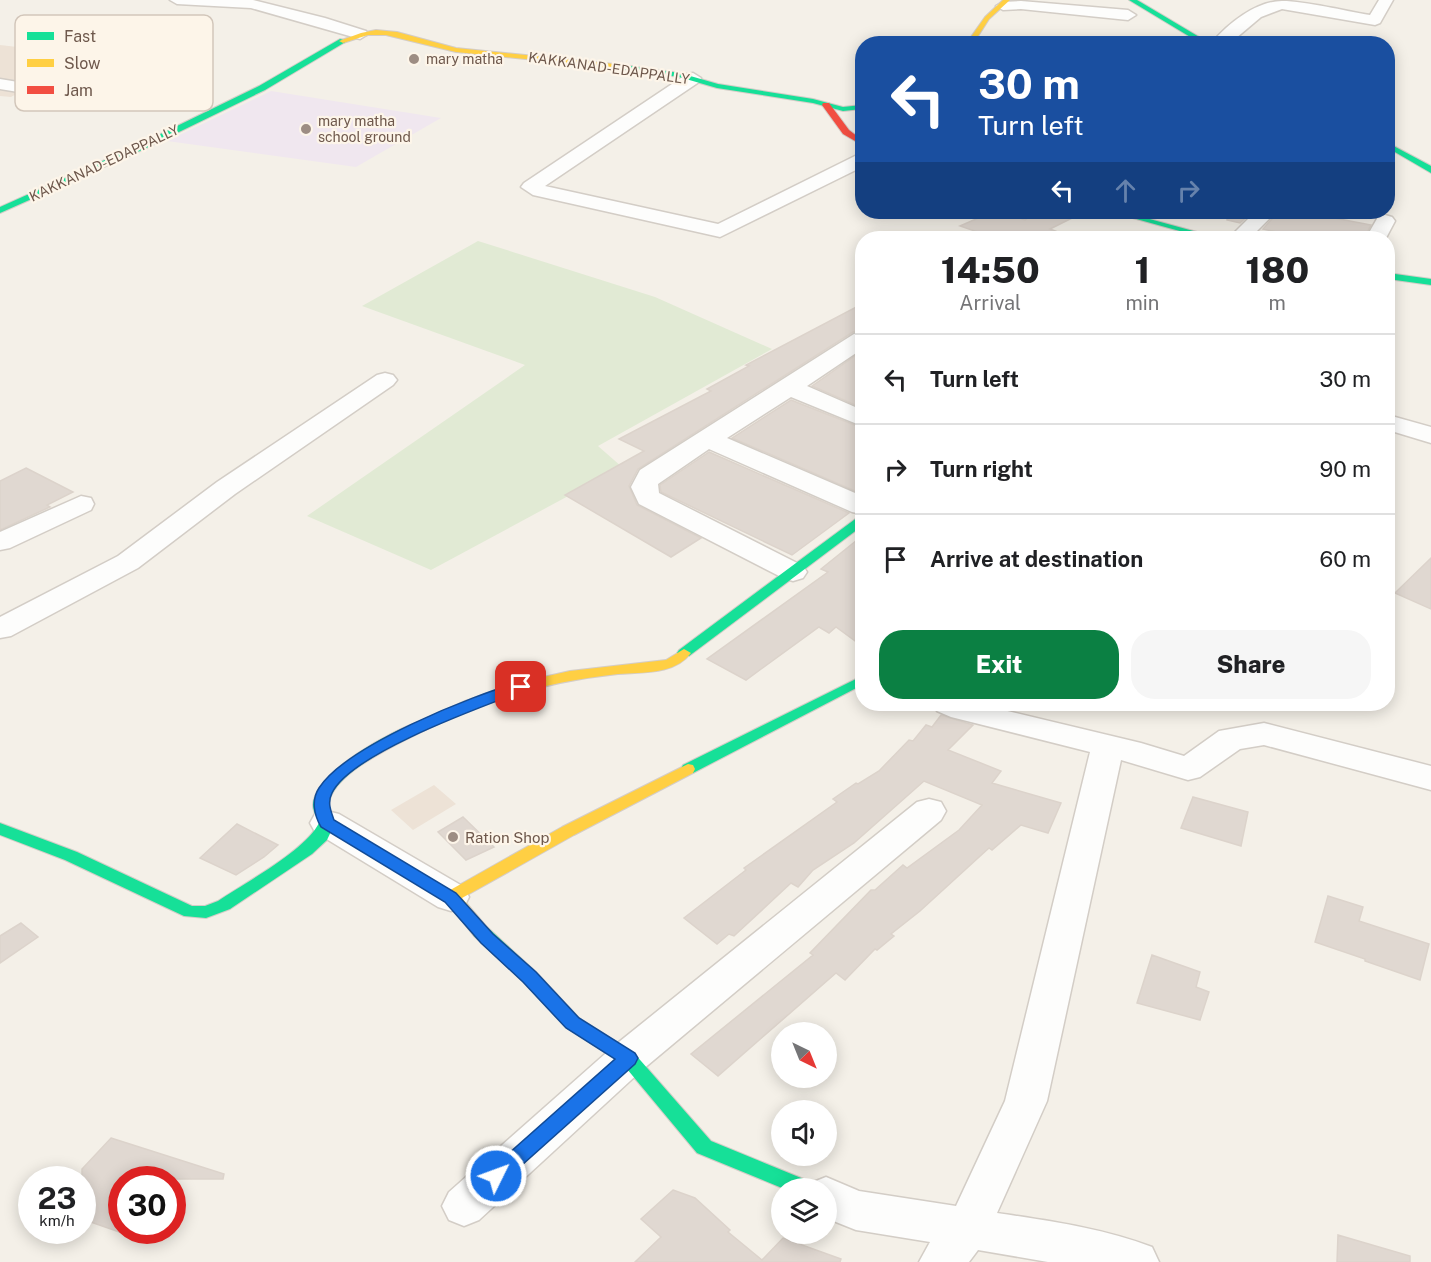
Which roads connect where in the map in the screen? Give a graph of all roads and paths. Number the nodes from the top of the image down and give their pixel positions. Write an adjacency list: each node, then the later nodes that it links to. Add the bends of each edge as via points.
1 (177, 0): 7 (street, via 251,4)
2 (1132, 0): 9 (street)
3 (1386, 0): 6 (street)
4 (1005, 3): 5 (street); 8 (street, via 987,18)
5 (1128, 15)
6 (1375, 20): 10 (street, via 1282,4 1255,14); 11 (street)
7 (360, 34): 12 (street, KAKKANAD-EDAPPALLY, via 384,32 464,51 579,61); 21 (street, KAKKANAD-EDAPPALLY, via 342,40 262,88)
8 (975, 36)
9 (1194, 36)
10 (1229, 36)
11 (1366, 36)
12 (693, 78): 15 (street, KAKKANAD-EDAPPALLY, via 717,86); 19 (street, via 531,187 720,231)
13 (0, 84): 14 (street)
14 (15, 86)
15 (826, 105): 16 (street, KAKKANAD-EDAPPALLY); 17 (street)
16 (855, 108)
17 (855, 138)
18 (1395, 149): 20 (street)
19 (855, 164)
20 (1431, 170)
21 (0, 210)
22 (1142, 219): 24 (street)
23 (1259, 219): 25 (street)
24 (1187, 231)
25 (1246, 231)
26 (1395, 277): 27 (street)
27 (1431, 282)
28 (855, 344): 30 (street)
29 (385, 380): 40 (street, via 226,488 128,562)
30 (789, 387): 31 (street); 34 (street)
31 (855, 416)
32 (1395, 424): 33 (street)
33 (1431, 435)
34 (708, 439): 35 (street); 39 (street, via 650,476 644,482 648,498)
35 (855, 503)
36 (81, 504): 38 (street)
37 (855, 525): 39 (street)
38 (0, 542)
39 (793, 572): 46 (street, via 670,664 555,678 521,687 443,715 381,747 331,782 321,805)
40 (0, 629)
41 (855, 684): 48 (street, via 568,831)
42 (966, 711): 43 (street)
43 (1108, 746): 44 (street, via 1188,769 1231,739 1264,734); 53 (street, via 1026,1101)
44 (1431, 778)
45 (929, 811): 49 (street)
46 (327, 823): 47 (street, via 321,836 306,850 224,905 206,912 190,912 71,856); 48 (street)
47 (0, 829)
48 (451, 897): 49 (street, via 573,1023)
49 (628, 1058): 50 (street, via 704,1147); 52 (street)
50 (780, 1178)
51 (837, 1202): 53 (street, via 856,1210)
52 (464, 1206)
53 (968, 1228): 54 (street); 55 (street, via 1094,1249)
54 (942, 1262)
55 (1136, 1262)

